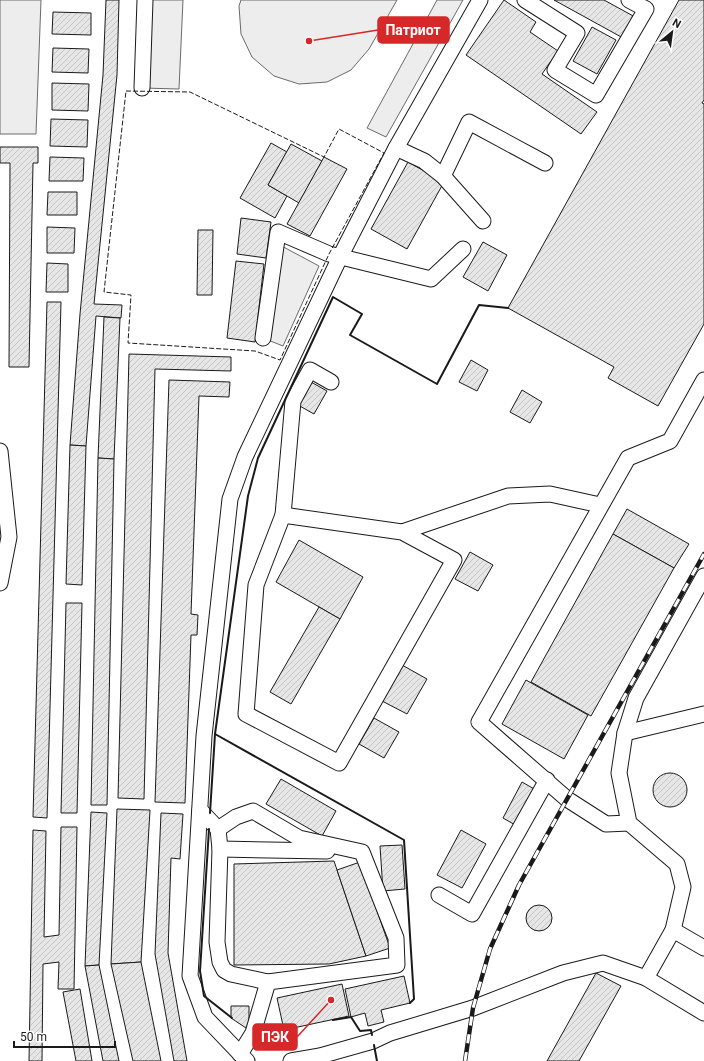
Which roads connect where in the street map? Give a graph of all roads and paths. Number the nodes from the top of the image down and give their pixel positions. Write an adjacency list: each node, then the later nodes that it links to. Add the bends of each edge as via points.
1 (145, 0): 5 (lane)
2 (480, 0): 6 (lane)
3 (525, 0): 4 (lane, via 576,33 555,70 596,95 646,9)
4 (629, 0)
5 (142, 88)
6 (396, 148): 8 (lane, via 424,161); 11 (lane)
7 (545, 163): 8 (lane, via 469,122)
8 (443, 176): 9 (lane)
9 (483, 221)
10 (463, 249): 11 (lane, via 430,279)
11 (340, 257): 12 (lane, via 278,232); 24 (lane, via 245,458 230,499 204,736)
12 (263, 338)
13 (704, 380): 16 (lane, via 670,441 628,458)
14 (331, 382): 17 (lane, via 310,370 293,401)
15 (0, 451): 20 (lane, via 9,537)
16 (600, 505): 18 (lane, via 550,494 508,496); 23 (lane, via 479,722)
17 (283, 515): 18 (lane); 18 (lane, via 256,585 246,714 339,763 454,560)
18 (402, 532)
19 (704, 576): 22 (lane, via 636,698)
20 (0, 583)
21 (704, 714): 22 (lane)
22 (625, 732): 25 (lane, via 619,773)
23 (547, 780): 25 (lane, via 567,798 606,824); 29 (lane, via 472,914)
24 (200, 810): 26 (lane); 35 (lane, via 190,976 205,1017)
25 (628, 823): 30 (lane, via 677,864 683,887)
26 (218, 829): 27 (lane); 33 (lane, via 236,817 253,811 299,838 362,852 396,938 397,965)
27 (220, 849): 28 (lane); 33 (lane, via 217,942 220,962 224,970 231,974)
28 (330, 851)
29 (439, 895)
30 (673, 930): 31 (lane); 32 (lane)
31 (704, 948)
32 (646, 978): 34 (lane); 36 (lane, via 602,963 563,973 473,1008)
33 (268, 982): 35 (lane)
34 (704, 1013)
35 (244, 1057)
36 (320, 1059): 37 (lane)
37 (291, 1061)

